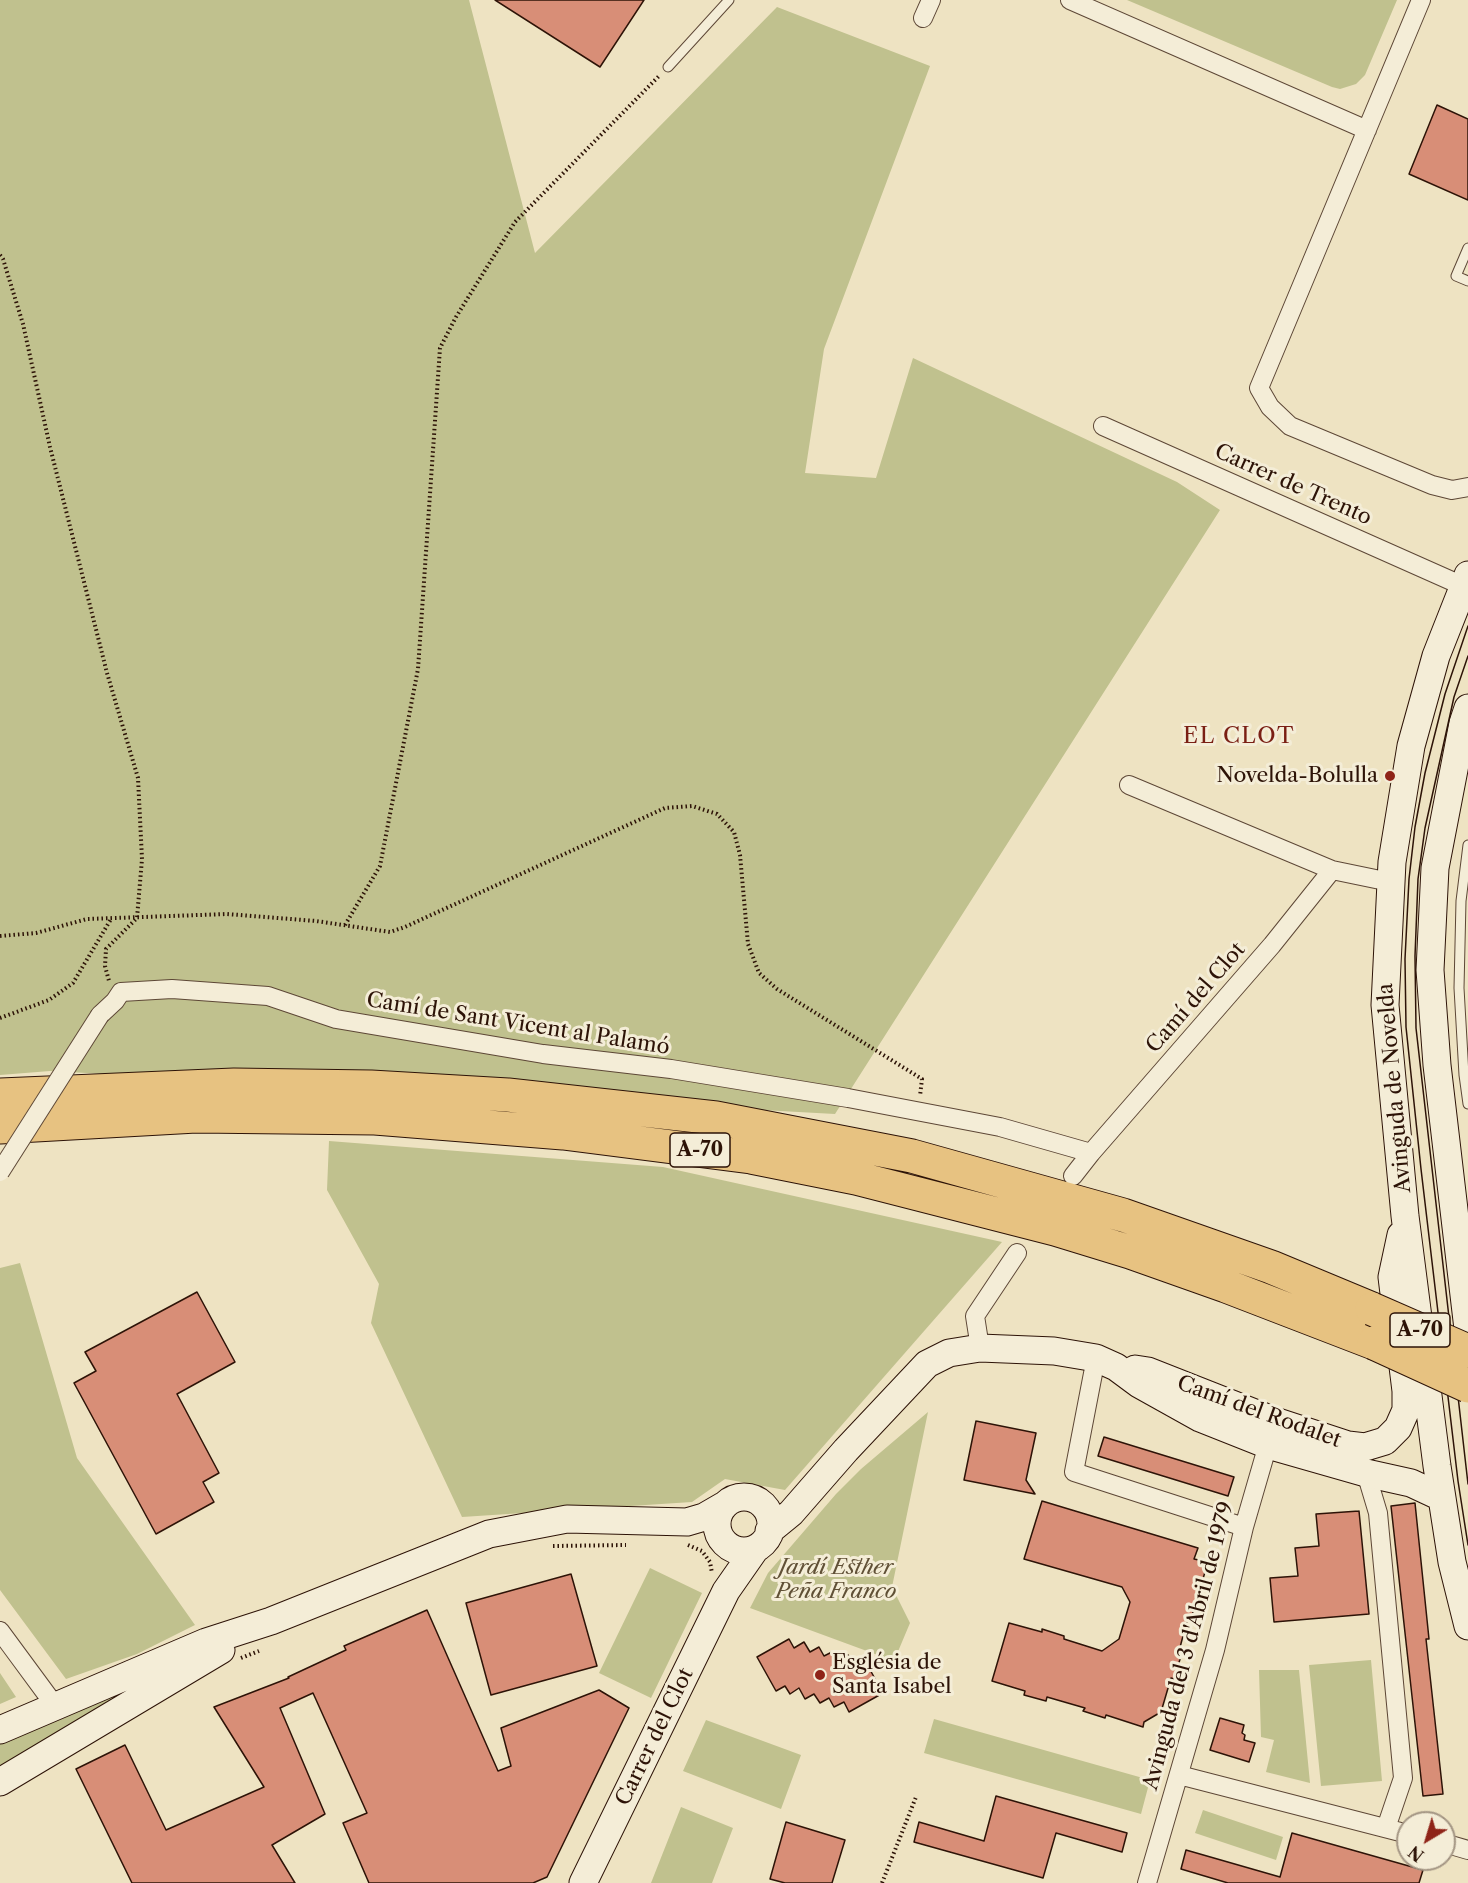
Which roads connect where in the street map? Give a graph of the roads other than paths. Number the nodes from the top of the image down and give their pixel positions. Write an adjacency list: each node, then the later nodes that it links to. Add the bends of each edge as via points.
1 (729, 0): 6 (lane)
2 (931, 0): 5 (street)
3 (1070, 0): 7 (street)
4 (1421, 0): 7 (street)
5 (923, 18)
6 (668, 67)
7 (1367, 130): 11 (street, via 1259,388 1270,407 1290,426 1432,485 1452,490)
8 (1468, 248): 9 (lane, via 1456,276)
9 (1468, 281)
10 (1103, 426): 12 (street, Carrer de Trento)
11 (1468, 487)
12 (1466, 580): 17 (street, Avinguda de Novelda, via 1436,656 1411,746)
13 (1468, 708): 26 (street, Avinguda de Novelda, via 1435,868 1430,970 1437,1065)
14 (1129, 785): 16 (street)
15 (1468, 845): 19 (lane, via 1461,901 1459,988)
16 (1332, 870): 17 (street); 21 (street, Camí del Clot, via 1258,962)
17 (1390, 882): 24 (street, Avinguda de Novelda, via 1385,1005)
18 (0, 1095): 28 (highway, A-70, bridge, via 234,1085 371,1087 508,1095 716,1118 912,1156 1123,1215 1271,1267)
19 (1468, 1104)
20 (0, 1126): 30 (highway, A-70, bridge, via 196,1116 375,1118 563,1132 751,1157 960,1203 1130,1252 1374,1343)
21 (1091, 1153): 22 (street, Camí de Sant Vicent al Palamó, bridge, via 1000,1127 917,1111 671,1069 447,1039 336,1019 268,996 172,989 121,992 100,1015); 23 (street)
22 (0, 1172)
23 (1073, 1176)
24 (1406, 1216): 31 (street, Camí del Rodalet, via 1392,1276 1406,1391 1406,1410 1398,1428 1385,1441 1355,1447); 34 (street, Avinguda de Novelda)
25 (1017, 1253): 27 (street, via 975,1316)
26 (1468, 1329)
27 (980, 1348): 29 (street, Camí del Rodalet, via 1054,1351); 33 (street, Camí del Rodalet, via 949,1353 927,1364)
28 (1468, 1352)
29 (1106, 1362): 31 (street, Camí del Rodalet, via 1200,1418); 38 (street, via 1074,1472)
30 (1468, 1386)
31 (1271, 1433): 32 (street, Camí del Rodalet); 38 (street, Avinguda del 3 d'Abril de 1979)
32 (1366, 1473): 34 (street, Camí del Rodalet, via 1410,1483); 49 (street, via 1378,1514 1403,1778)
33 (809, 1493): 35 (street); 40 (street, Camí del Rodalet)
34 (1441, 1497): 43 (street, Avinguda de Novelda)
35 (759, 1502): 36 (street, via 740,1497); 40 (street, via 770,1520)
36 (723, 1506): 37 (street); 39 (street, via 717,1521)
37 (687, 1522): 39 (street); 42 (street, via 567,1519 489,1534)
38 (1244, 1527): 47 (street, Avinguda del 3 d'Abril de 1979, via 1215,1650)
39 (722, 1539): 40 (street, via 734,1549 745,1550); 41 (street, Carrer del Clot)
40 (763, 1540): 41 (street, Carrer del Clot)
41 (726, 1591): 51 (street, Carrer del Clot)
42 (271, 1621): 45 (street, via 206,1642); 48 (street)
43 (1468, 1626)
44 (0, 1631): 45 (street)
45 (56, 1707): 46 (street)
46 (0, 1730)
47 (1179, 1775): 49 (street); 52 (street, Avinguda del 3 d'Abril de 1979)
48 (0, 1782)
49 (1386, 1828): 50 (street)
50 (1396, 1831)
51 (583, 1883)
52 (1147, 1883)

